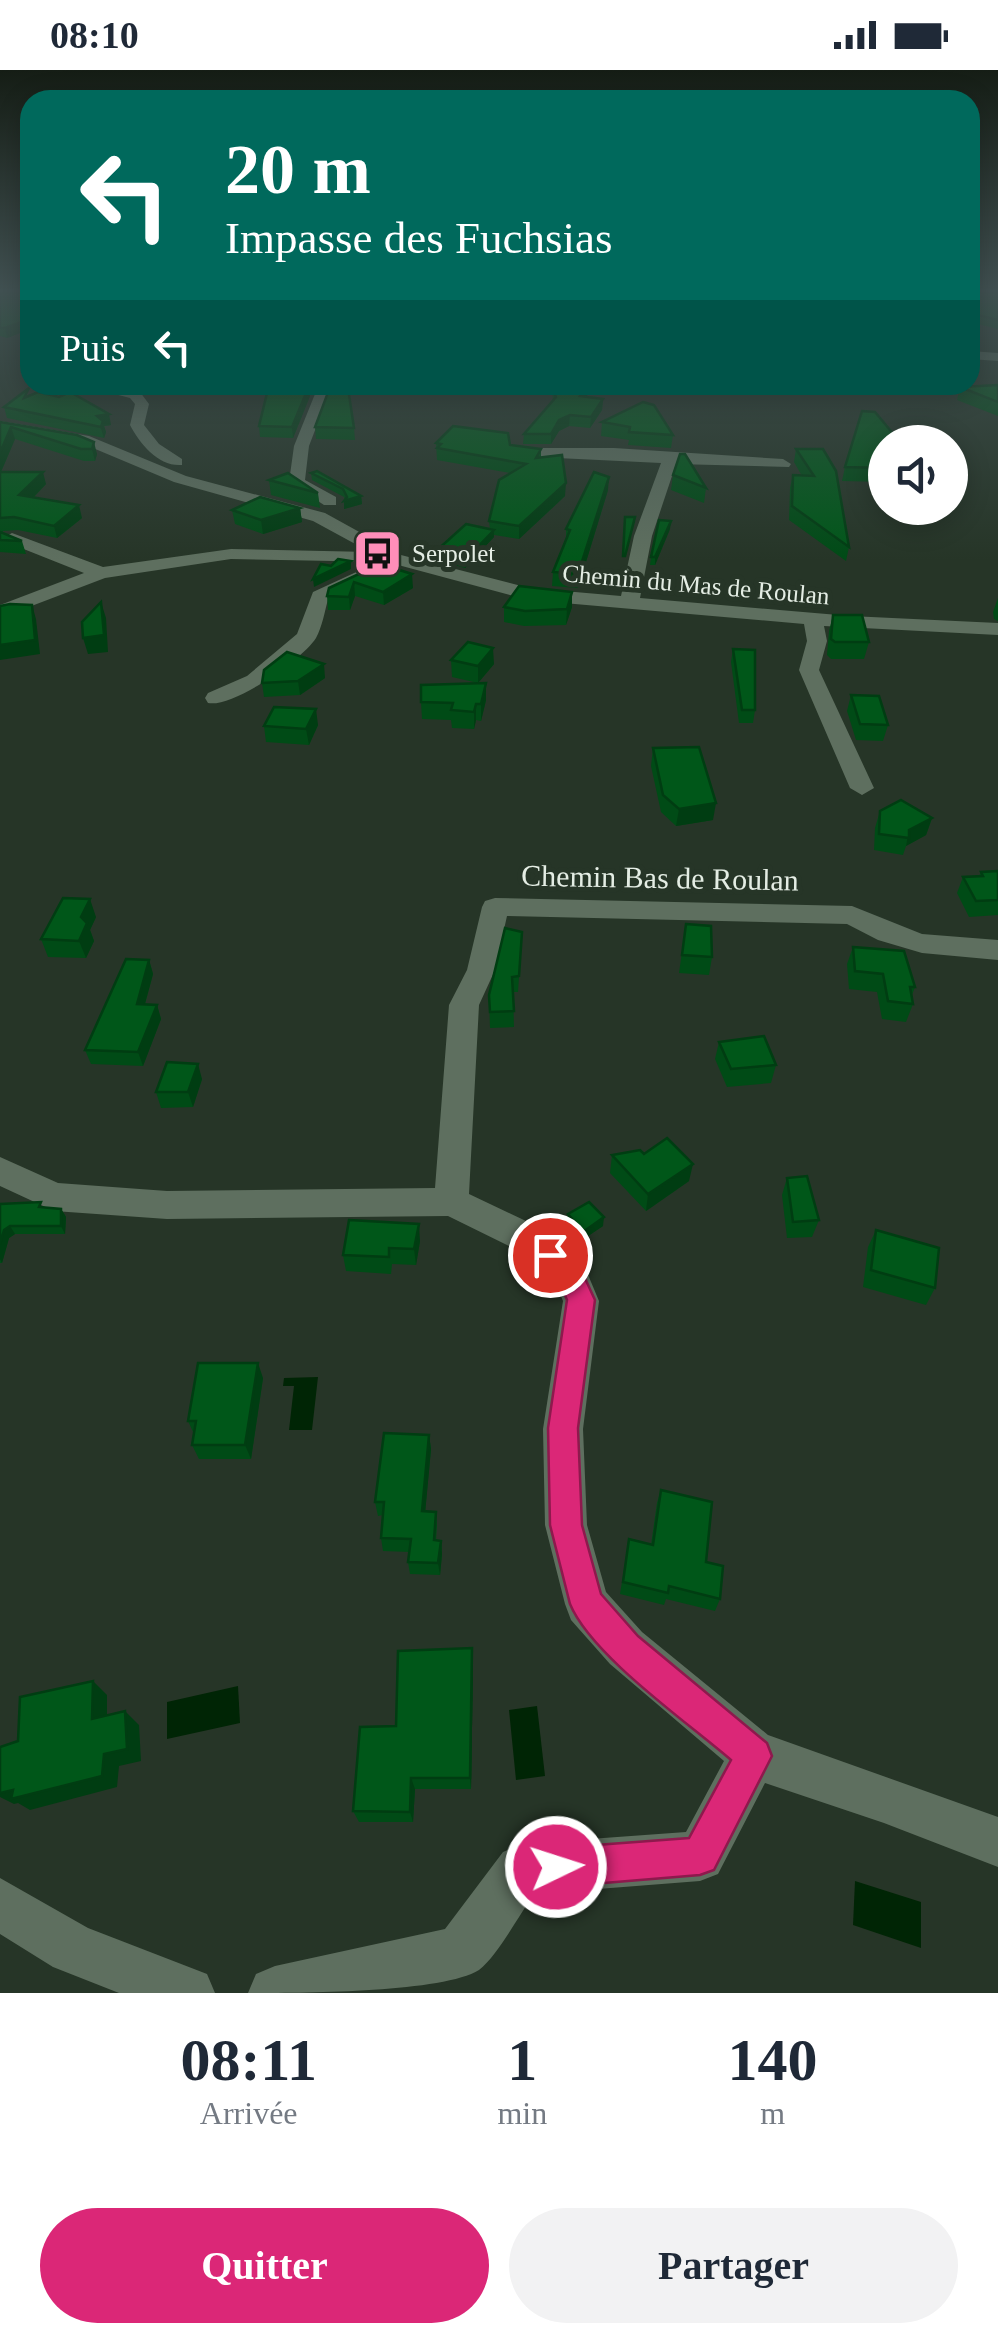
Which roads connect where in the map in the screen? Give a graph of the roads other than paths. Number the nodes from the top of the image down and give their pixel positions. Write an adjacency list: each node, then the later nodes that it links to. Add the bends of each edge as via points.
1 (131, 395): 7 (street, via 140,400 137,425 152,449 175,461)
2 (322, 395): 8 (street, via 296,467 297,482 336,504)
3 (0, 425): 7 (street, Chemin du Mas de Roulan, via 84,439)
4 (516, 451): 5 (street)
5 (670, 459): 6 (street); 12 (street)
6 (783, 464)
7 (180, 479): 8 (street, Chemin du Mas de Roulan)
8 (319, 517): 10 (street, Chemin du Mas de Roulan)
9 (12, 538): 11 (street)
10 (395, 559): 11 (street, via 263,552); 12 (street, Chemin du Mas de Roulan, via 529,594); 16 (street, via 320,596 306,637 254,680)
11 (101, 573): 13 (street)
12 (629, 603): 14 (street, Chemin du Mas de Roulan)
13 (0, 612)
14 (813, 619): 15 (street, Chemin du Mas de Roulan); 17 (street, via 810,670)
15 (998, 629)
16 (216, 698)
17 (862, 788)
18 (998, 950): 20 (street, Chemin Bas de Roulan, via 944,949 886,936 852,915 496,907 481,970 464,1006)
19 (0, 1171): 20 (street, via 54,1197 167,1205)
20 (451, 1202): 21 (street, via 533,1241 568,1270 581,1300 563,1428 566,1525 587,1604 626,1648)
21 (754, 1756): 22 (street); 25 (street, via 700,1856 520,1870 460,1952)
22 (998, 1842)
23 (0, 1904): 24 (street, via 72,1948)
24 (188, 1993)
25 (275, 1993)

